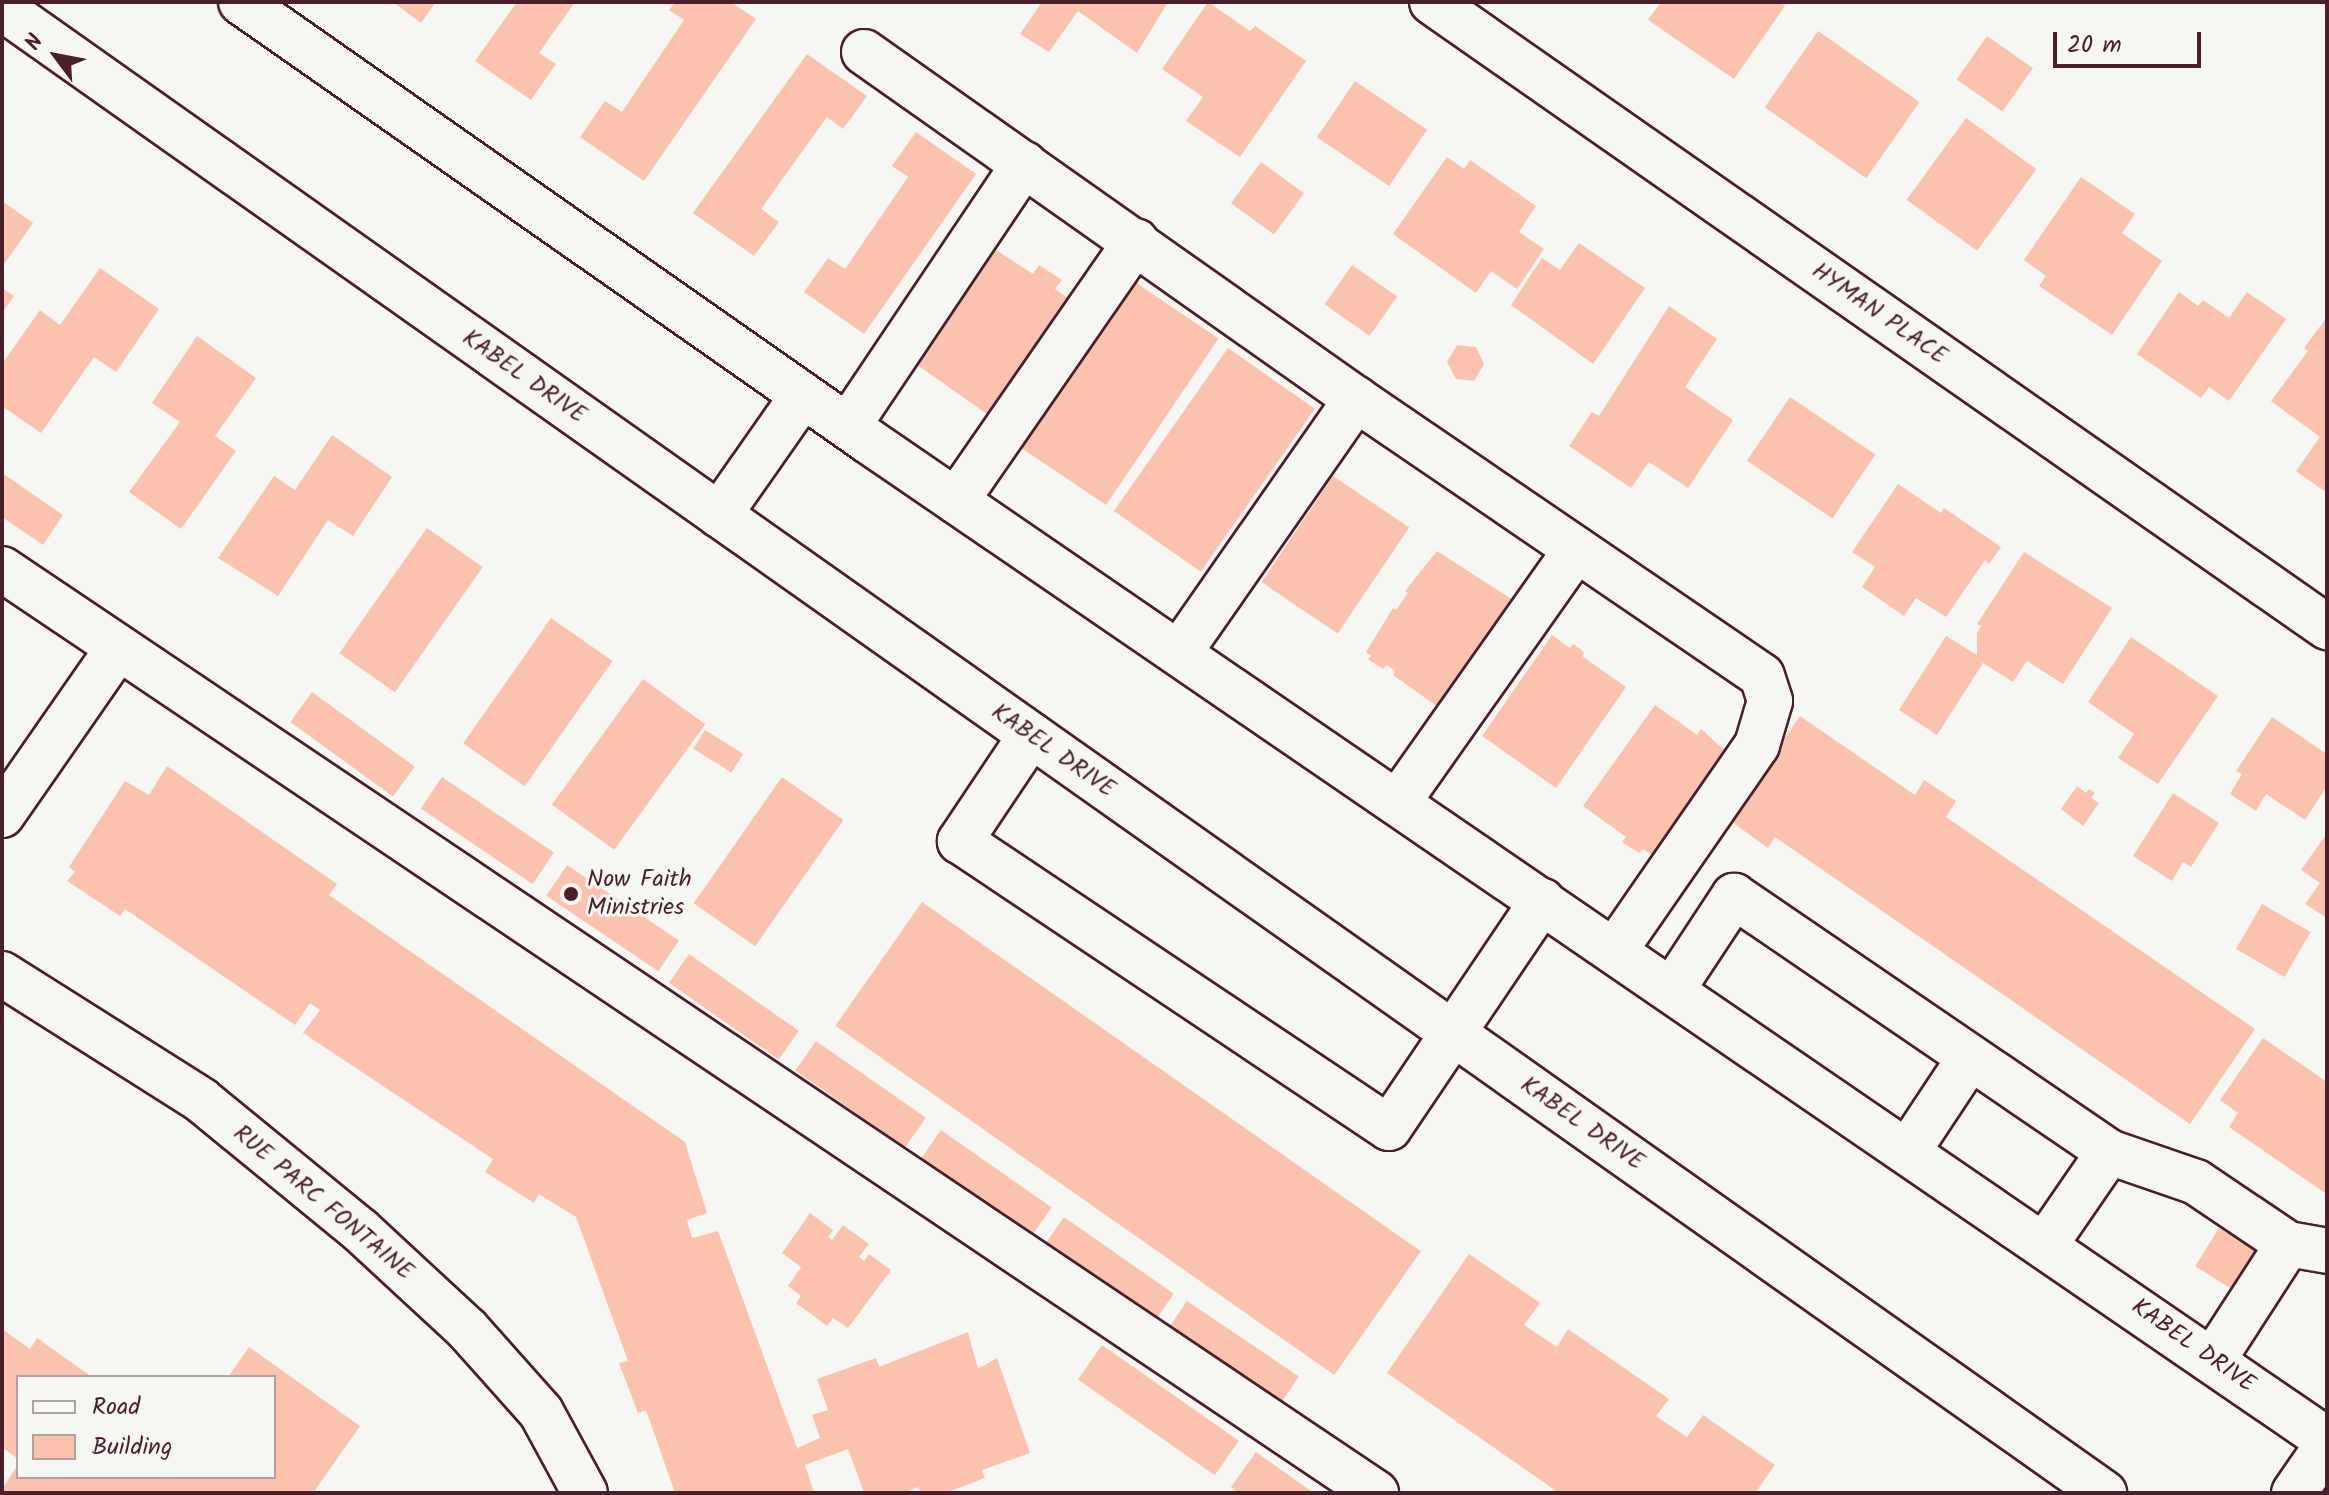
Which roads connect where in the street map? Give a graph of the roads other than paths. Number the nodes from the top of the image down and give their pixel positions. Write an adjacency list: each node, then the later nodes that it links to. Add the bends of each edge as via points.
1 (241, 2): 7 (street, KABEL DRIVE)
2 (1432, 2): 14 (street, HYMAN PLACE)
3 (2, 8): 11 (street, KABEL DRIVE)
4 (864, 52): 5 (street)
5 (1024, 164): 6 (street); 9 (street)
6 (1136, 241): 8 (street); 10 (street)
7 (803, 395): 9 (street, KABEL DRIVE); 11 (street)
8 (1356, 399): 12 (street); 16 (street)
9 (848, 426): 10 (street, KABEL DRIVE)
10 (956, 501): 16 (street, KABEL DRIVE)
11 (719, 515): 17 (street, KABEL DRIVE)
12 (1576, 550): 18 (street); 21 (street, via 1762,676 1770,701 1757,745)
13 (2, 569): 15 (street)
14 (2327, 627)
15 (118, 648): 19 (street); 33 (street)
16 (1179, 653): 18 (street, KABEL DRIVE)
17 (1031, 735): 24 (street, KABEL DRIVE); 24 (street, via 960,841 1389,1128)
18 (1398, 802): 20 (street, KABEL DRIVE)
19 (2, 815)
20 (1542, 901): 21 (street, KABEL DRIVE); 24 (street)
21 (1615, 950): 23 (street, KABEL DRIVE)
22 (2, 974): 32 (street, RUE PARC FONTAINE, via 201,1100 360,1230 467,1329 541,1412)
23 (1672, 990): 25 (street, via 1734,896); 26 (street, KABEL DRIVE)
24 (1453, 1033): 34 (street, KABEL DRIVE)
25 (1969, 1059): 26 (street); 27 (street)
26 (1908, 1151): 28 (street, KABEL DRIVE)
27 (2109, 1152): 28 (street); 29 (street, via 2196,1182)
28 (2045, 1245): 30 (street, KABEL DRIVE)
29 (2308, 1247): 30 (street)
30 (2213, 1360): 31 (street, KABEL DRIVE)
31 (2327, 1442): 35 (street)
32 (585, 1493)
33 (1376, 1493)
34 (2104, 1493)
35 (2294, 1493)

